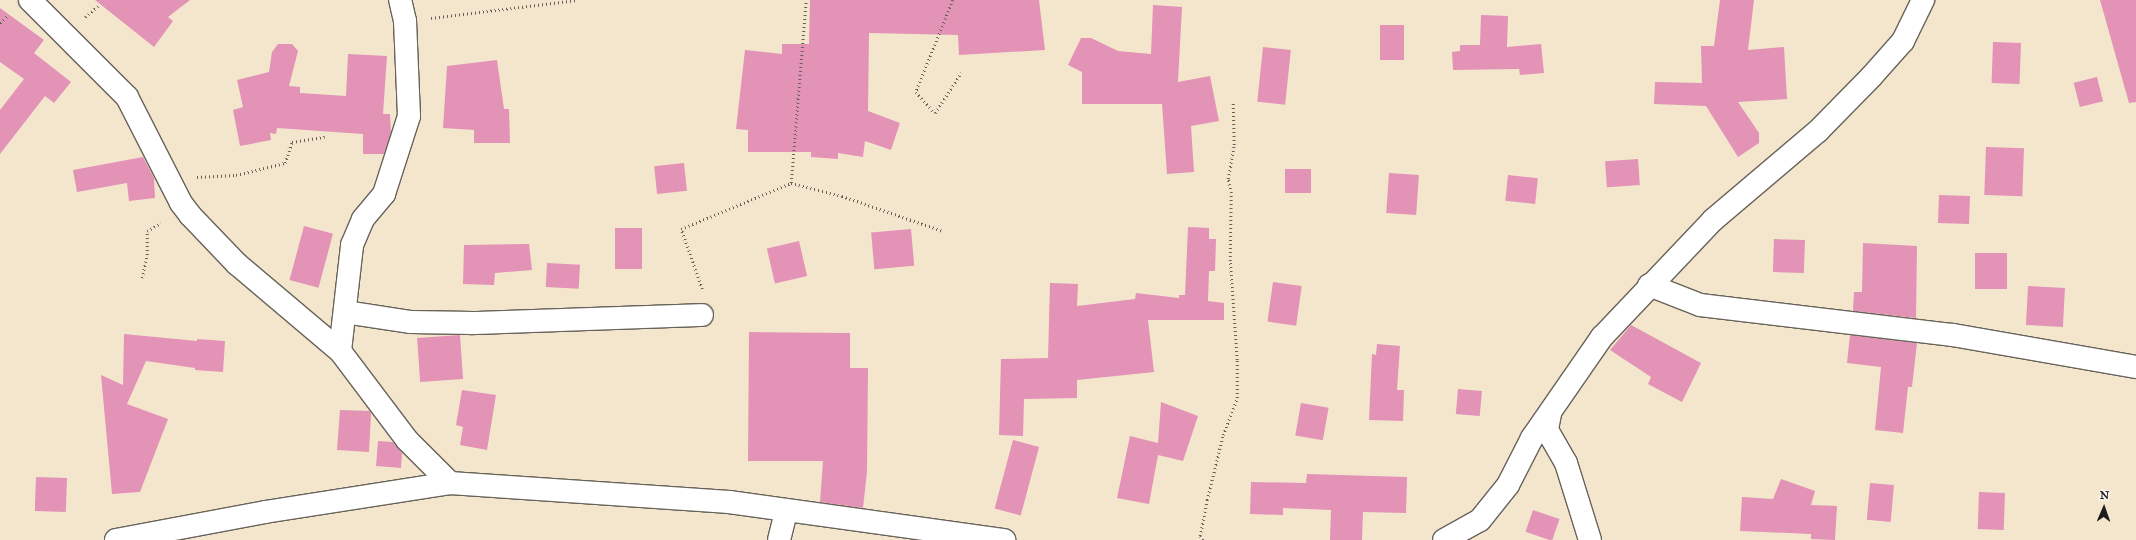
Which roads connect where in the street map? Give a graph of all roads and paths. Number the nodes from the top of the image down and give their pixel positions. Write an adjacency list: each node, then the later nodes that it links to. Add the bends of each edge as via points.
1 (30, 0): 11 (street, via 127,97)
2 (400, 0): 7 (street)
3 (577, 0): 7 (path)
4 (806, 0): 12 (path)
5 (953, 0): 8 (path, via 916,92 935,113)
6 (1923, 0): 16 (street, via 1903,41 1871,77 1818,132 1713,220)
7 (405, 21): 17 (street, via 409,116 384,194 363,219 352,245 347,273)
8 (961, 73)
9 (1233, 104): 27 (path, via 1234,145 1228,179 1231,193 1230,261 1238,360 1237,398 1223,435 1207,500 1200,536)
10 (325, 137): 11 (path, via 292,142 285,163 236,175)
11 (169, 178): 13 (street)
12 (791, 183): 14 (path, via 842,196); 18 (path, via 682,229 707,304)
13 (181, 203): 15 (path, via 172,217 147,231 147,255); 19 (street, via 237,264)
14 (942, 231)
15 (142, 278)
16 (1649, 285): 20 (street, via 1700,305 1954,335); 21 (street, via 1602,337)
17 (345, 312): 18 (street, via 411,322 473,324); 19 (street)
18 (702, 315)
19 (340, 351): 22 (street, via 406,440)
20 (2136, 367)
21 (1550, 414): 28 (street, via 1532,438 1508,485 1480,520); 29 (street, via 1547,430 1566,463)
22 (450, 483): 23 (street, via 729,502); 24 (street, via 266,512)
23 (786, 512): 25 (street); 26 (street)
24 (116, 540)
25 (779, 540)
26 (1004, 540)
27 (1203, 540)
28 (1444, 540)
29 (1590, 540)

